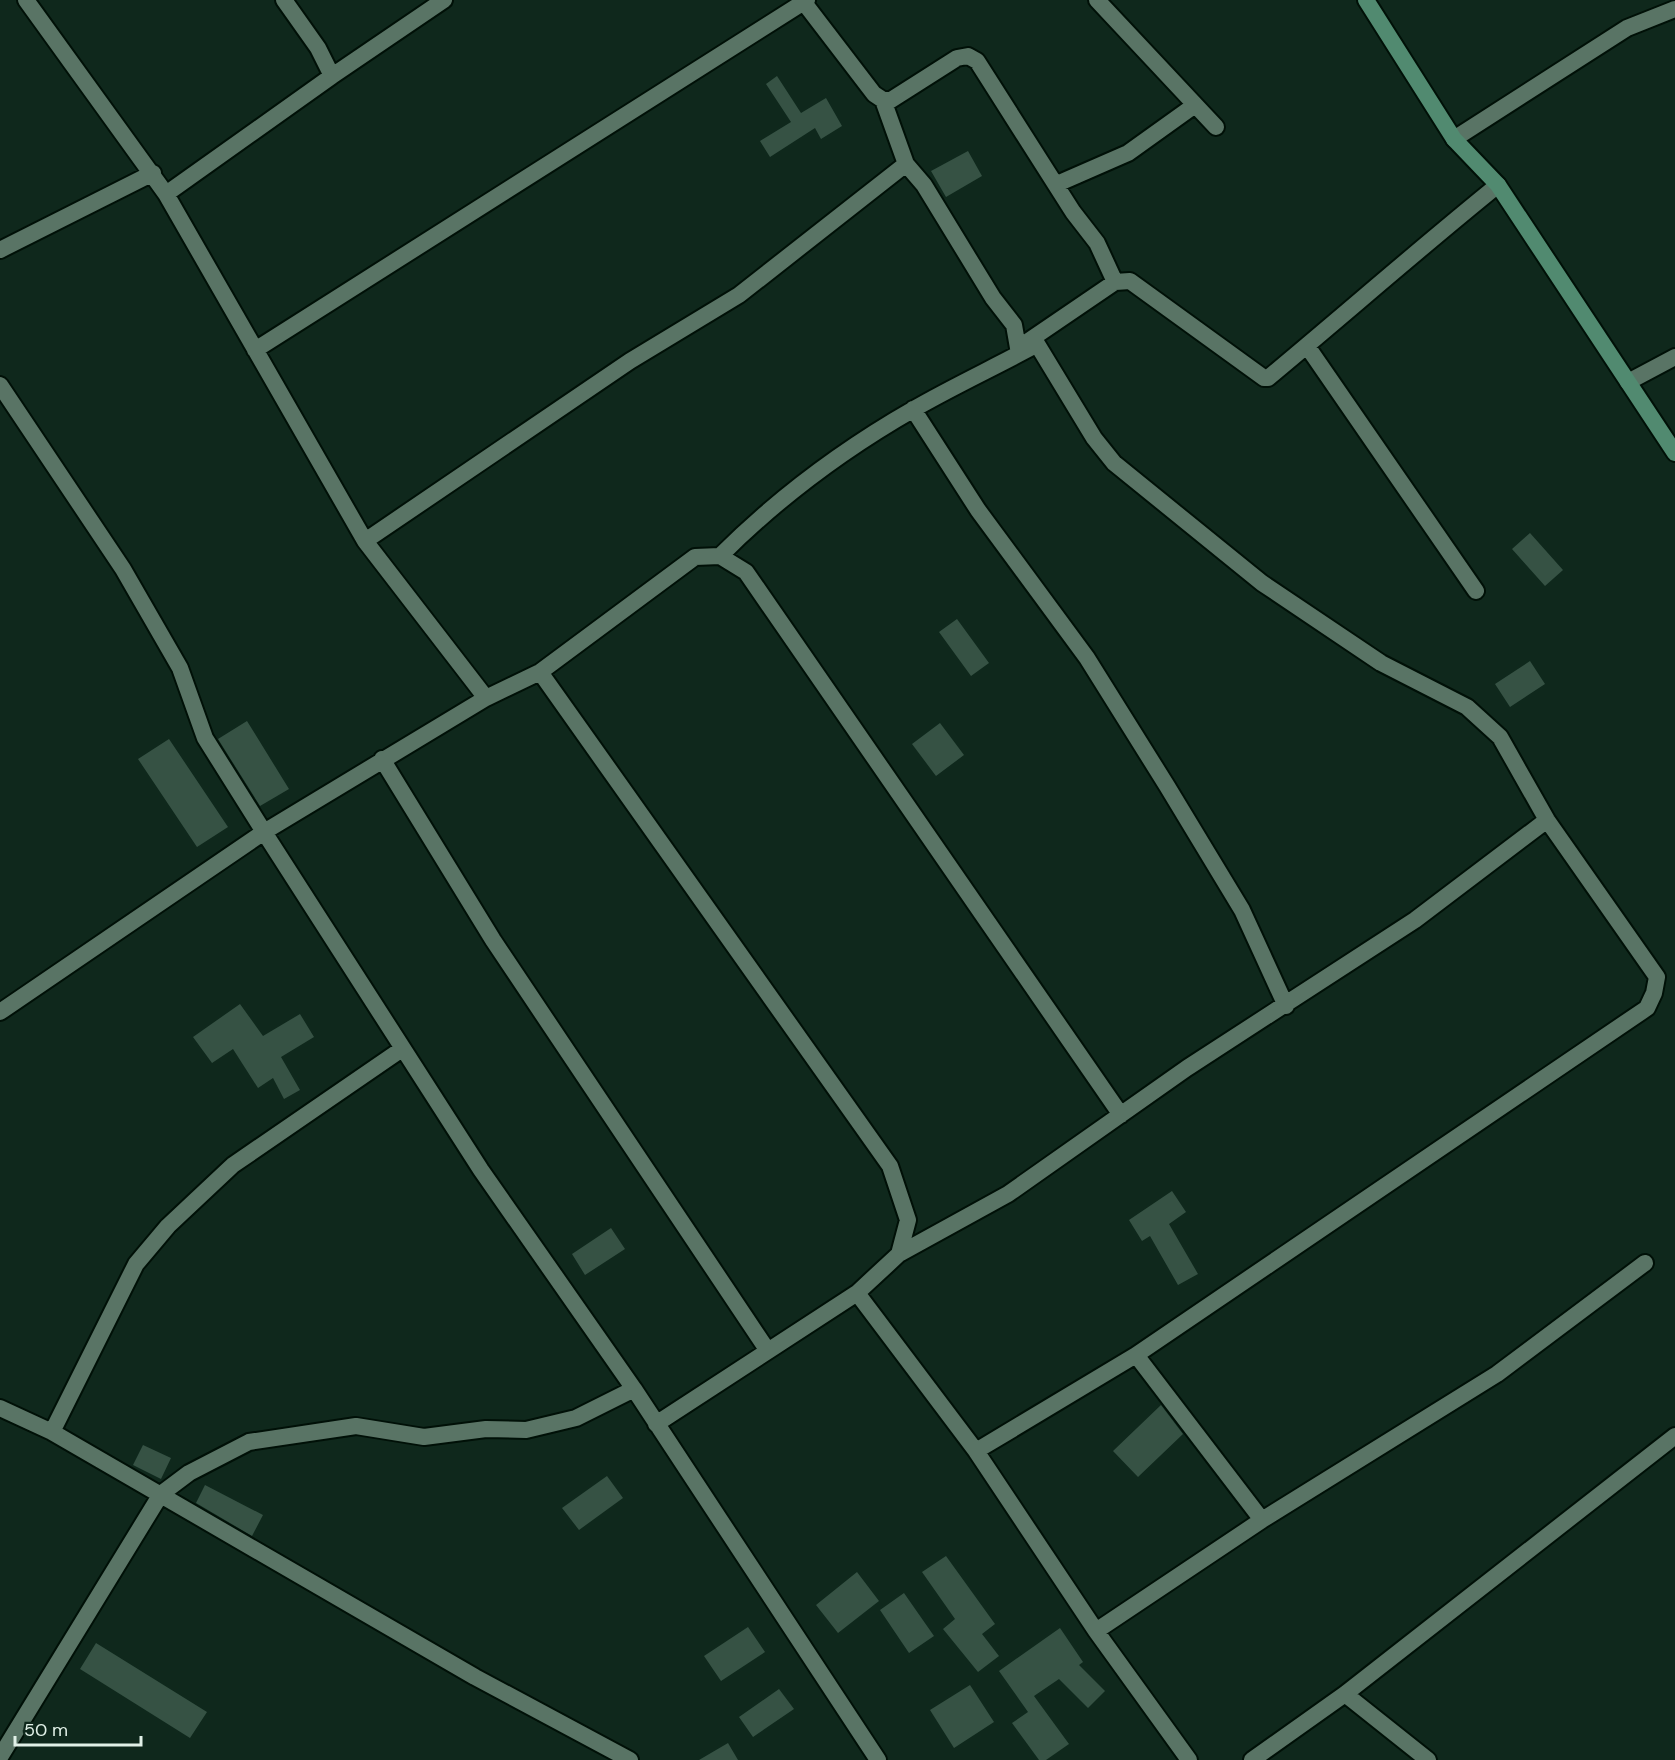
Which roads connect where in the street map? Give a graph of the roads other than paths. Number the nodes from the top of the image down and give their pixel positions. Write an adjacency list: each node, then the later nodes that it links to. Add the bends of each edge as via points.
1 (26, 0): 14 (street)
2 (284, 0): 8 (street, via 318,48)
3 (444, 0): 8 (street)
4 (1097, 0): 10 (street)
5 (1366, 0): 12 (main road)
6 (804, 1): 9 (street, via 874,94); 23 (street)
7 (1675, 9): 12 (street, via 1627,28)
8 (332, 76): 17 (street)
9 (883, 100): 13 (street); 15 (street, via 891,100 957,58 968,56 977,61)
10 (1195, 105): 11 (street); 15 (street, via 1128,153)
11 (1216, 127)
12 (1454, 139): 16 (main road)
13 (906, 164): 22 (street, via 924,185 1014,326); 29 (street, via 739,295 630,361)
14 (153, 173): 17 (street); 18 (street)
15 (1057, 184): 19 (street, via 1097,243)
16 (1498, 185): 21 (street); 25 (main road)
17 (166, 194): 23 (street)
18 (0, 250)
19 (1115, 282): 21 (street, via 1130,281 1264,378); 22 (street)
20 (1037, 344): 22 (street); 27 (street); 35 (street, via 1094,438 1114,463 1262,583 1381,663 1467,707 1500,736)
21 (1307, 346): 31 (street)
22 (1018, 348)
23 (255, 350): 29 (street)
24 (1675, 357): 25 (street)
25 (1628, 382): 28 (main road)
26 (0, 385): 36 (street, via 123,569 180,668 205,738)
27 (913, 409): 30 (street, via 828,465 756,520); 37 (street, via 978,510 1086,658 1160,776 1242,910)
28 (1675, 453)
29 (365, 541): 33 (street)
30 (720, 556): 32 (street, via 695,557); 40 (street, via 746,572)
31 (1476, 591)
32 (540, 672): 33 (street); 41 (street, via 890,1166 908,1220)
33 (486, 698): 34 (street)
34 (382, 759): 36 (street); 44 (street, via 492,940)
35 (1547, 820): 37 (street, via 1415,920); 45 (street, via 1657,977 1647,1008)
36 (264, 832): 38 (street); 39 (street)
37 (1286, 1006): 40 (street)
38 (0, 1012)
39 (402, 1049): 46 (street); 49 (street, via 233,1166 168,1226 136,1264)
40 (1121, 1115): 41 (street, via 1008,1194)
41 (899, 1254): 43 (street)
42 (1645, 1263): 53 (street, via 1497,1374)
43 (857, 1293): 44 (street); 51 (street)
44 (768, 1351): 48 (street)
45 (1136, 1355): 51 (street); 53 (street)
46 (634, 1389): 48 (street); 52 (street, via 576,1418 526,1430 486,1429 424,1437 356,1426 249,1442 189,1473)
47 (0, 1408): 49 (street)
48 (656, 1424): 58 (street)
49 (52, 1432): 52 (street)
50 (1675, 1436): 55 (street)
51 (976, 1451): 54 (street)
52 (161, 1494): 56 (street); 57 (street, via 475,1677)
53 (1262, 1520): 54 (street)
54 (1096, 1631): 59 (street)
55 (1345, 1694): 60 (street); 61 (street)
56 (0, 1757)
57 (630, 1760)
58 (878, 1760)
59 (1189, 1760)
60 (1252, 1760)
61 (1428, 1760)

